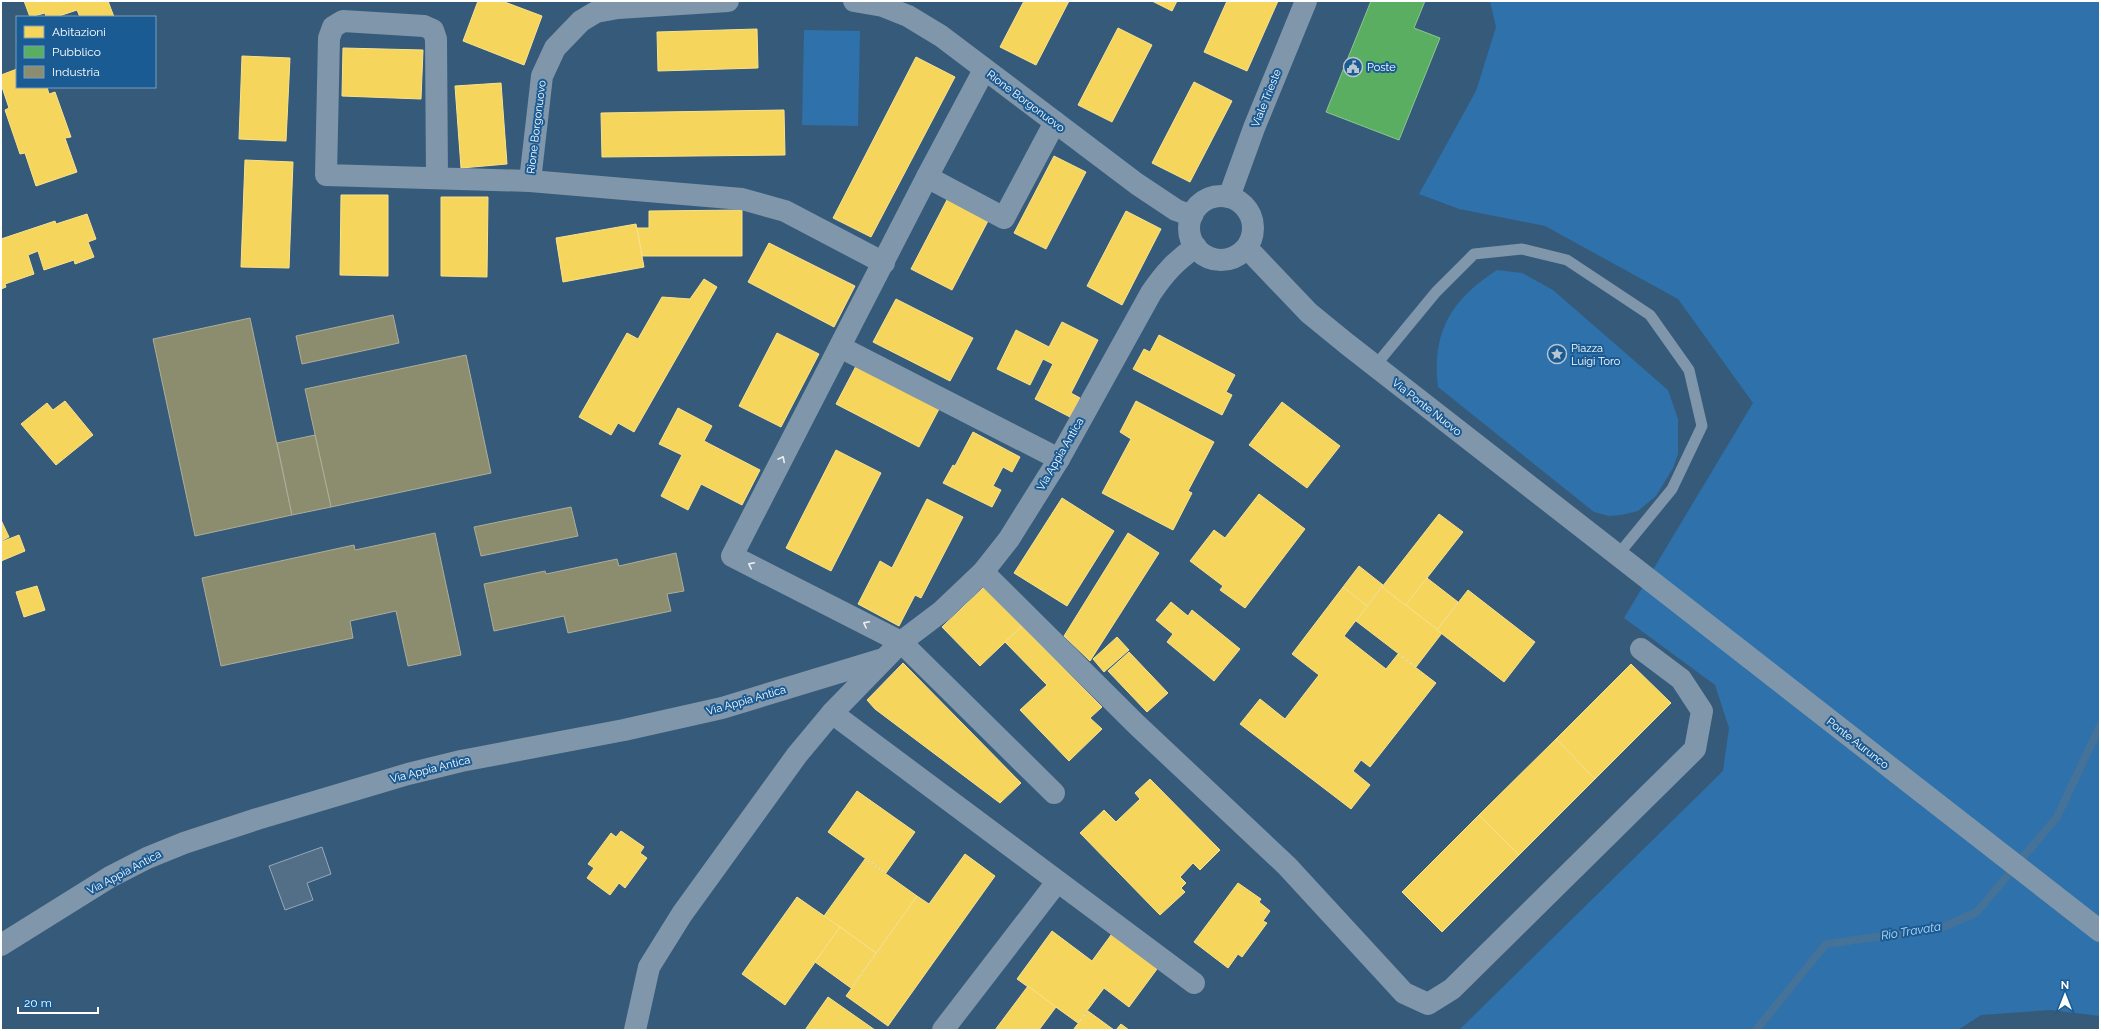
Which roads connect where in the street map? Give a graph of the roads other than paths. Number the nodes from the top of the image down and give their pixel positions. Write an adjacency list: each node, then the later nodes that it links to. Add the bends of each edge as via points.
1 (728, 1): 8 (street, Rione Borgonuovo, via 618,8 596,12 581,21 555,48 542,76)
2 (854, 1): 4 (street, Rione Borgonuovo, via 883,6 908,16 942,36)
3 (1306, 1): 9 (street, Viale Trieste)
4 (984, 70): 5 (street, Rione Borgonuovo); 6 (street)
5 (1055, 122): 6 (street, via 1004,218); 10 (street, Rione Borgonuovo, via 1137,184 1176,210)
6 (928, 177): 13 (street)
7 (437, 178): 7 (street, via 326,175 329,38 333,27 343,21 424,26 433,30 436,39); 8 (street)
8 (530, 181): 13 (street, via 742,199 785,211)
9 (1229, 197): 10 (street, via 1220,196 1203,202); 12 (street, via 1246,208 1252,218 1252,239)
10 (1192, 216): 11 (street, via 1189,227)
11 (1196, 247): 12 (street, via 1212,259 1221,260 1239,255); 16 (street, Via Appia Antica, via 1165,272 1151,293)
12 (1246, 248): 15 (street, Via Ponte Nuovo, via 1309,313)
13 (884, 263): 14 (street)
14 (840, 347): 16 (street); 19 (street, one-way to 14, via 732,556)
15 (1375, 366): 17 (street, Via Ponte Nuovo); 17 (lane, via 1436,292 1474,254 1522,249 1567,260 1650,315 1689,370 1702,426 1672,489)
16 (1059, 459): 18 (street, Via Appia Antica, via 1009,539)
17 (1617, 556): 25 (street, Ponte Aurunco)
18 (983, 572): 19 (street, Via Appia Antica, via 942,611); 20 (street, via 1137,725 1287,866 1404,993 1428,1004 1452,989 1695,749 1702,711 1681,678)
19 (901, 642): 21 (street, Via Appia Antica); 23 (street)
20 (1641, 649)
21 (884, 659): 22 (street, Via Appia Antica); 26 (street, Via Appia Antica, via 722,708 453,763 257,819 147,858 110,877)
22 (832, 714): 24 (street); 28 (street, Via Appia Antica, via 797,755 682,914 657,954 649,967)
23 (1054, 793)
24 (1057, 882): 27 (street); 29 (street)
25 (2100, 931)
26 (1, 945)
27 (1194, 983)
28 (635, 1030)
29 (943, 1030)

